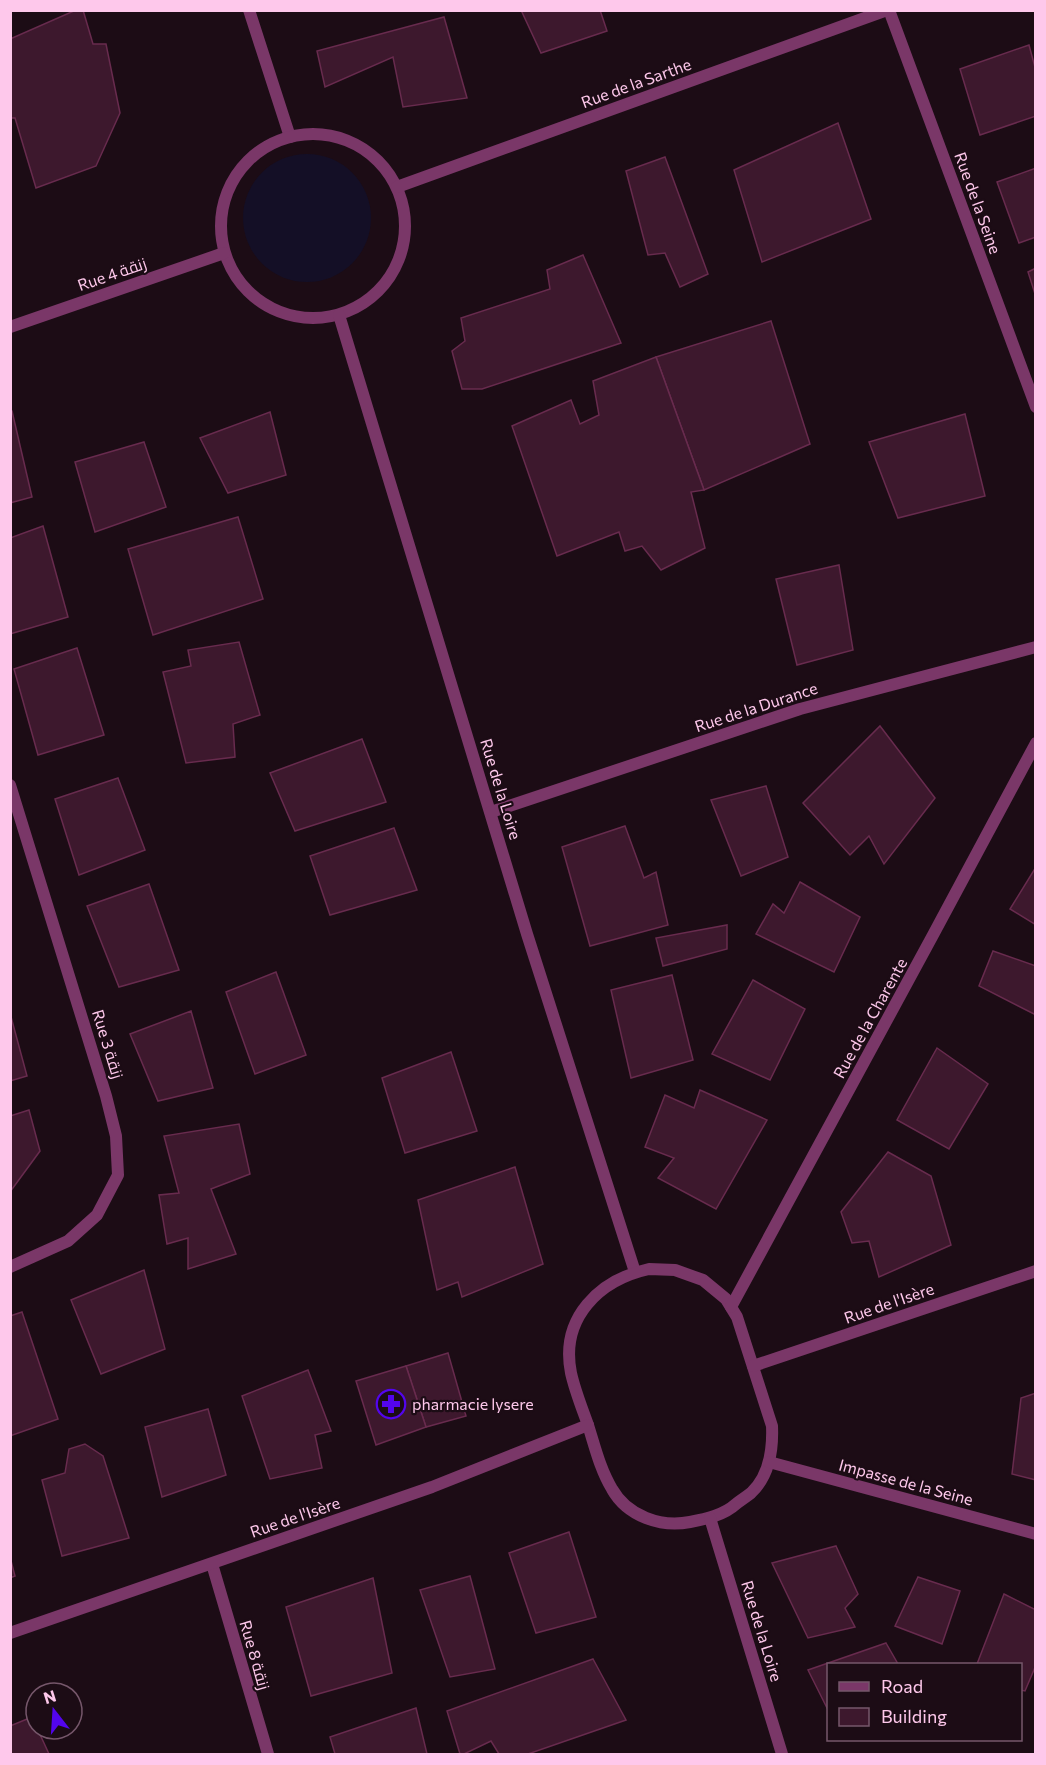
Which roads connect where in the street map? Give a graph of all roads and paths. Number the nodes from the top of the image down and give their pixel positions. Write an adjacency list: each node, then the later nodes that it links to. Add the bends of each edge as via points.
1 (249, 10): 3 (street)
2 (888, 10): 4 (street, Rue de la Sarthe); 8 (street, Rue de la Seine)
3 (290, 137): 4 (street, via 322,134 352,142 379,161); 5 (street, via 254,154 229,185 220,224)
4 (397, 187): 6 (street, via 405,227 397,265 373,296)
5 (224, 253): 6 (street, via 239,283 264,305 296,317); 7 (street, Rue 4 زنقة)
6 (339, 315): 12 (street, Rue de la Loire)
7 (10, 327)
8 (1035, 407)
9 (1035, 646): 12 (street, Rue de la Durance, via 800,709)
10 (1035, 743): 16 (street, Rue de la Charente)
11 (10, 785): 13 (street, Rue 3 زنقة, via 106,1096 116,1136 118,1175 97,1215 68,1241)
12 (491, 812): 15 (street, Rue de la Loire)
13 (10, 1267)
14 (1035, 1271): 17 (street, Rue de l'Isère)
15 (635, 1272): 16 (street, via 675,1270 703,1280); 18 (street, via 596,1294 573,1330 571,1372)
16 (731, 1307): 17 (street)
17 (753, 1366): 19 (street, via 772,1426)
18 (588, 1425): 20 (street, via 612,1491 631,1509 660,1523); 22 (street, Rue de l'Isère, via 432,1487)
19 (769, 1462): 20 (street, via 752,1492); 21 (street, Impasse de la Seine)
20 (710, 1518): 25 (street, Rue de la Loire)
21 (1035, 1534)
22 (212, 1564): 23 (street, Rue de l'Isère); 24 (street, Rue 8 زنقة)
23 (10, 1633)
24 (268, 1755)
25 (782, 1755)

